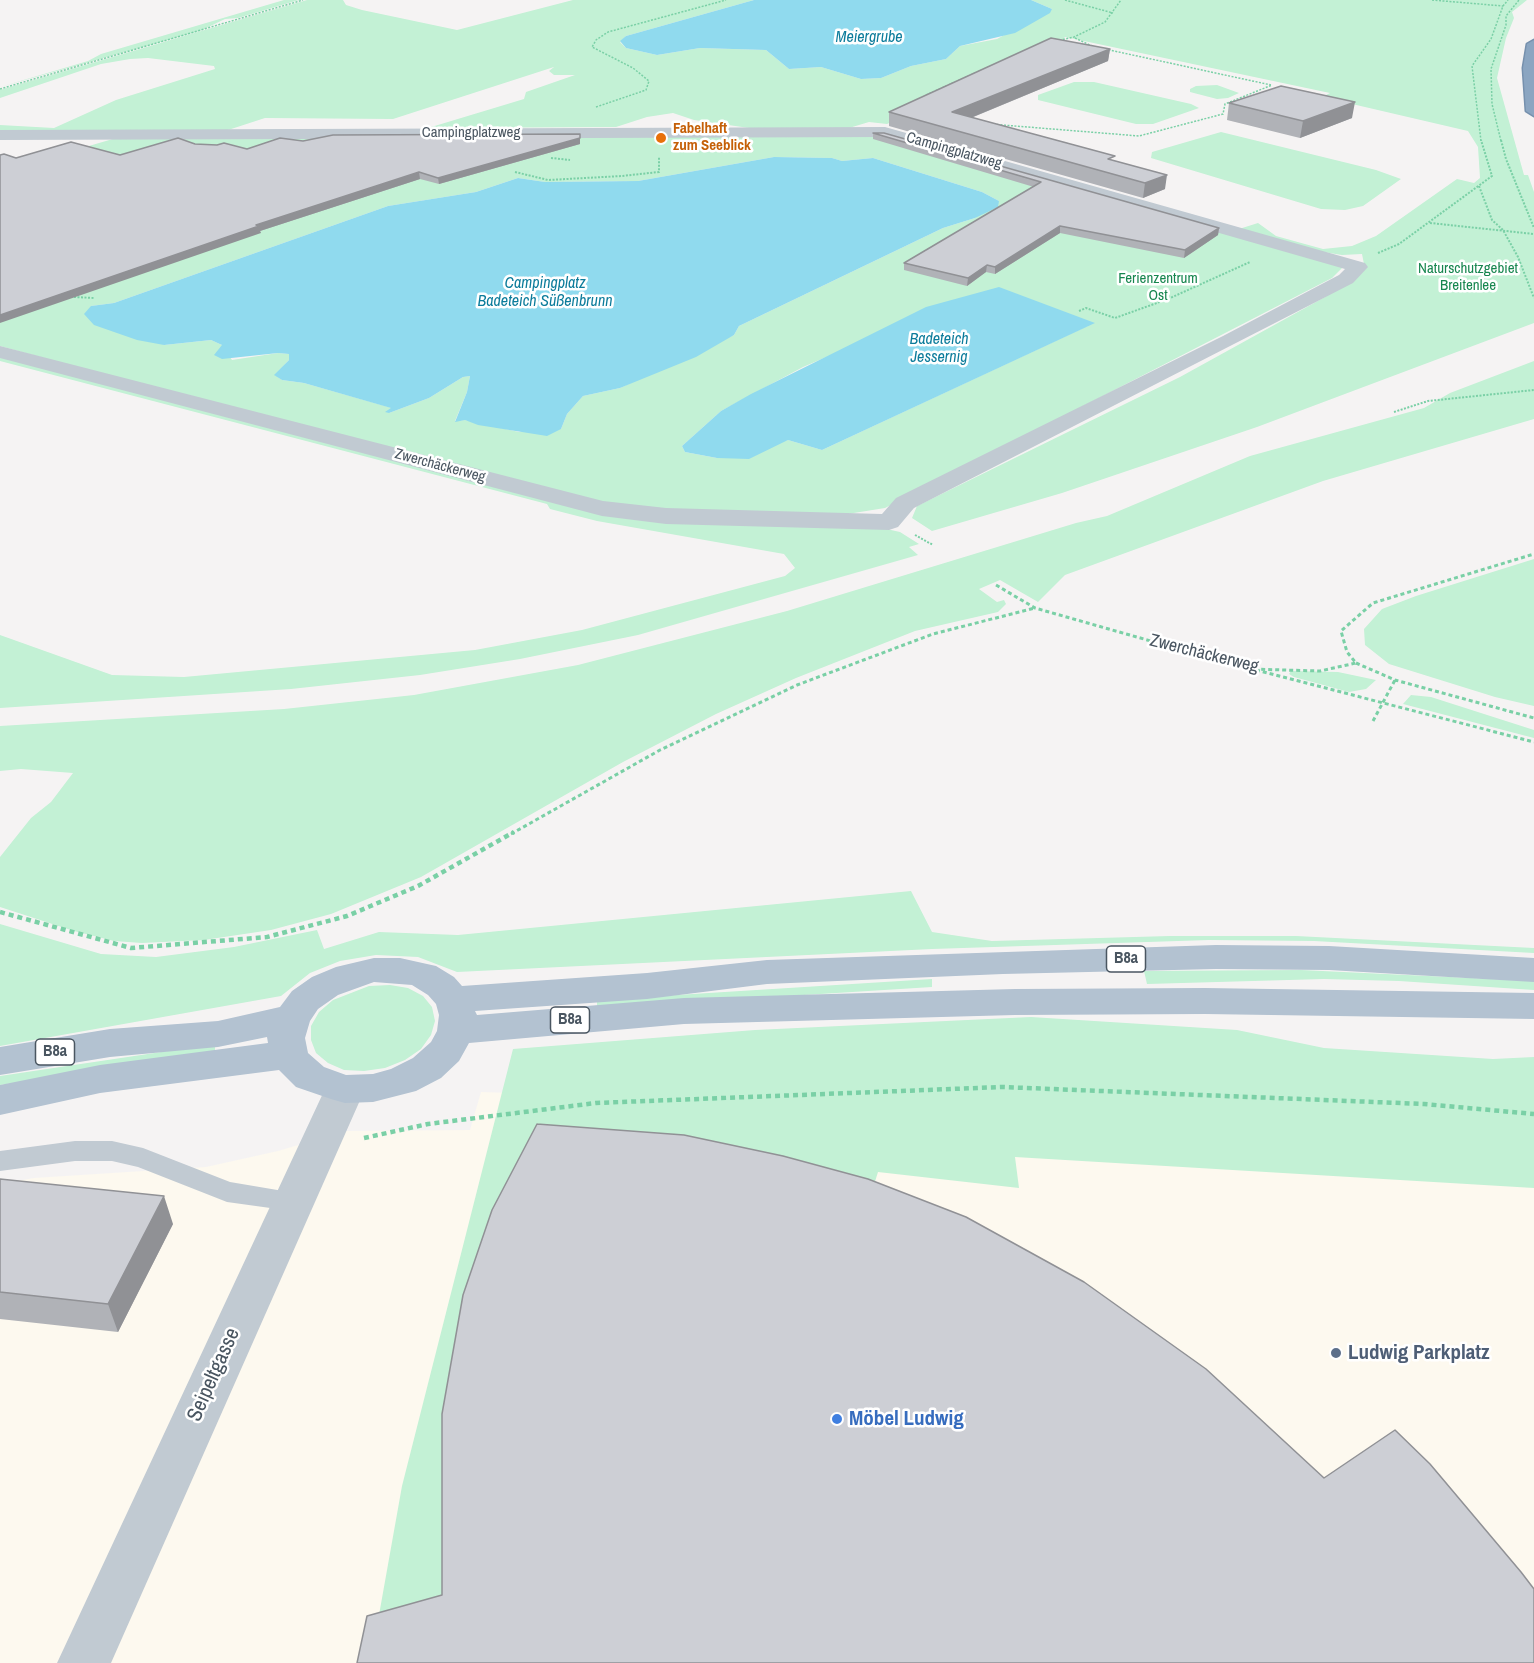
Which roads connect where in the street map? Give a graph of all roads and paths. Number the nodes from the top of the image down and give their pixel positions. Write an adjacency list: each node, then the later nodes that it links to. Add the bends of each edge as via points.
1 (303, 0): 13 (path)
2 (726, 0): 15 (path, via 608,32 596,40 592,47 633,68 648,81 646,90)
3 (1065, 0): 8 (path)
4 (1121, 0): 8 (path)
5 (1432, 0): 7 (path)
6 (1508, 0): 7 (path)
7 (1503, 6): 23 (path, via 1491,39 1472,66 1479,134 1492,176)
8 (1113, 13): 9 (path, via 1105,22)
9 (1074, 37): 10 (path); 17 (path, via 1087,45 1272,85 1225,104 1223,114 1139,136)
10 (1055, 41)
11 (1534, 44): 16 (highway, via 1530,68)
12 (1002, 61): 14 (path)
13 (0, 89)
14 (921, 98)
15 (591, 109)
16 (1534, 111)
17 (989, 124)
18 (0, 135): 19 (street, Campingplatzweg)
19 (18, 135): 20 (street); 27 (street, Campingplatzweg, via 885,132)
20 (0, 145)
21 (650, 157): 22 (path, via 660,157 659,172 560,180)
22 (514, 172)
23 (1479, 186): 24 (path); 25 (path, via 1492,219)
24 (1429, 223): 25 (path); 28 (path, via 1399,244 1362,259)
25 (1503, 230): 26 (path); 31 (path)
26 (1534, 234)
27 (1287, 246): 28 (street, Campingplatzweg); 32 (path, via 1168,299 1114,318 1086,308)
28 (1343, 261): 33 (street, Zwerchäckerweg, via 1358,267 1346,279 905,503 888,522 666,516 602,508)
29 (68, 296): 30 (path)
30 (94, 298)
31 (1534, 298)
32 (1079, 312)
33 (0, 351)
34 (1534, 390): 35 (path, via 1428,401)
35 (1394, 412)
36 (1534, 554): 39 (path, via 1373,603 1341,631 1347,652)
37 (996, 585): 38 (path, Zwerchäckerweg)
38 (1035, 608): 40 (path, Zwerchäckerweg); 46 (path, via 933,634 797,685 660,750 417,886 347,916 267,937 131,948)
39 (1356, 663): 40 (path, Zwerchäckerweg, via 1320,670); 41 (path)
40 (1249, 669): 42 (path)
41 (1395, 680): 42 (path); 43 (path)
42 (1383, 703): 44 (path); 45 (path)
43 (1534, 718)
44 (1373, 721)
45 (1534, 742)
46 (0, 912)
47 (1534, 970): 49 (main road, B8a, via 1329,958 1216,957 767,972)
48 (1534, 1006): 49 (main road, B8a, via 1015,1002 684,1011 504,1025)
49 (455, 1016): 50 (main road, via 441,986 423,975 374,970 325,986 305,1000); 53 (main road, via 445,1051 427,1068 373,1088)
50 (292, 1018): 51 (main road, via 286,1038); 52 (main road, B8a, via 218,1034 110,1043)
51 (289, 1055): 53 (main road, via 310,1077); 54 (main road, B8a, via 100,1079)
52 (0, 1061)
53 (345, 1089): 56 (street, Seipeltgasse)
54 (0, 1100)
55 (1534, 1114): 56 (path, via 1424,1104 1002,1087 597,1103 428,1124)
56 (316, 1149): 58 (street, Seipeltgasse)
57 (0, 1161): 58 (lane, via 75,1150 112,1151 143,1158 227,1192)
58 (292, 1201): 59 (street, Seipeltgasse)
59 (84, 1663)

